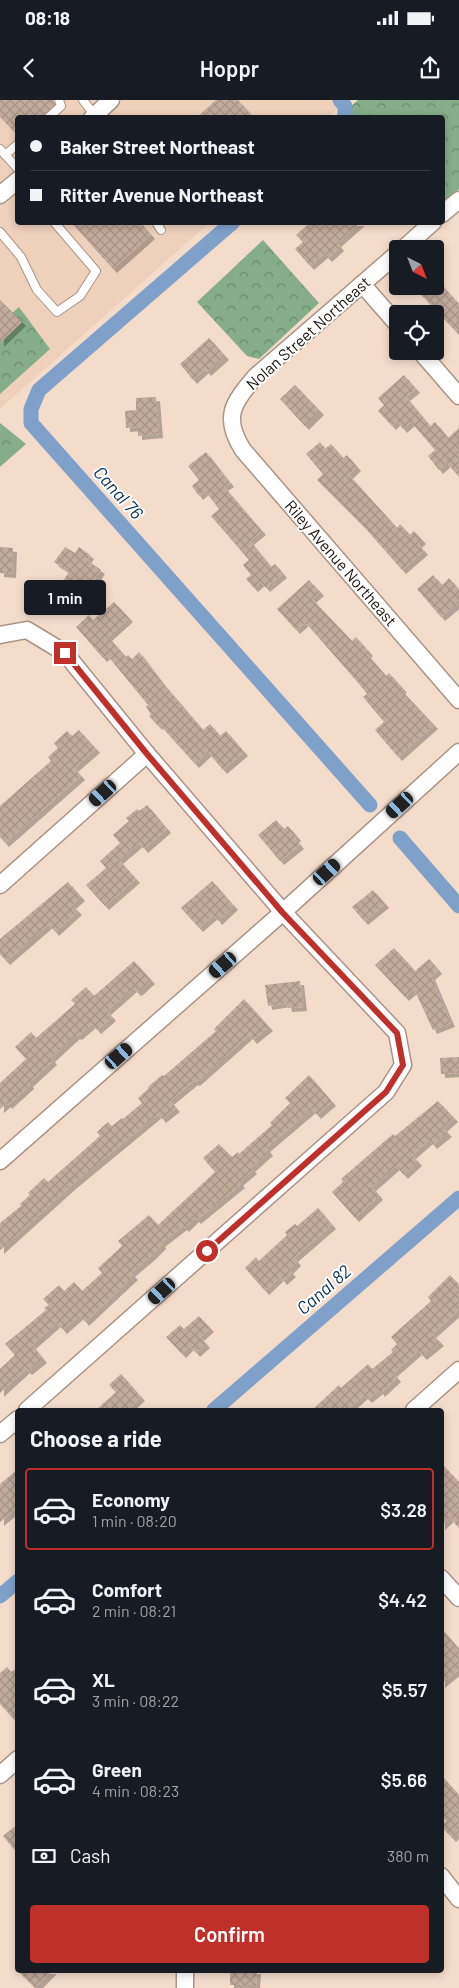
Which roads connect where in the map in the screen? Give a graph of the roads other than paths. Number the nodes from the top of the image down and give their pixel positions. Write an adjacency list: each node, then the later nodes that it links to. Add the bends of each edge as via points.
1 (59, 100): 4 (lane, via 61,106)
2 (82, 100): 5 (lane)
3 (111, 100): 6 (street)
4 (51, 115)
5 (93, 115)
6 (95, 115)
7 (15, 146): 8 (lane)
8 (3, 152): 9 (lane)
9 (15, 166)
10 (15, 182): 11 (street)
11 (0, 195)
12 (459, 200): 13 (street)
13 (445, 212)
14 (57, 225): 18 (lane, via 96,271 80,296 57,312 38,290 21,257)
15 (158, 225): 17 (lane)
16 (430, 225): 19 (street)
17 (160, 230)
18 (0, 232)
19 (413, 240)
20 (389, 261): 21 (street, Nolan Street Northeast)
21 (362, 284): 22 (street); 25 (street, Nolan Street Northeast, via 256,376 239,396)
22 (389, 315)
23 (428, 360): 24 (street)
24 (459, 396)
25 (231, 422): 27 (street, Riley Avenue Northeast, via 235,438 243,450)
26 (0, 635): 29 (street, via 27,630 65,653)
27 (459, 700)
28 (459, 752): 31 (street)
29 (147, 754): 30 (street); 31 (street)
30 (0, 885)
31 (282, 912): 32 (street); 34 (street, via 397,1033 403,1065 386,1092)
32 (0, 1161)
33 (459, 1370): 35 (street)
34 (29, 1408)
35 (416, 1408)
36 (15, 1422): 37 (street)
37 (0, 1434)
38 (444, 1581): 39 (street)
39 (459, 1598)
40 (15, 1762): 41 (street)
41 (0, 1775)
42 (444, 1880): 43 (street)
43 (459, 1899)
44 (185, 1973): 45 (street)
45 (184, 1988)

